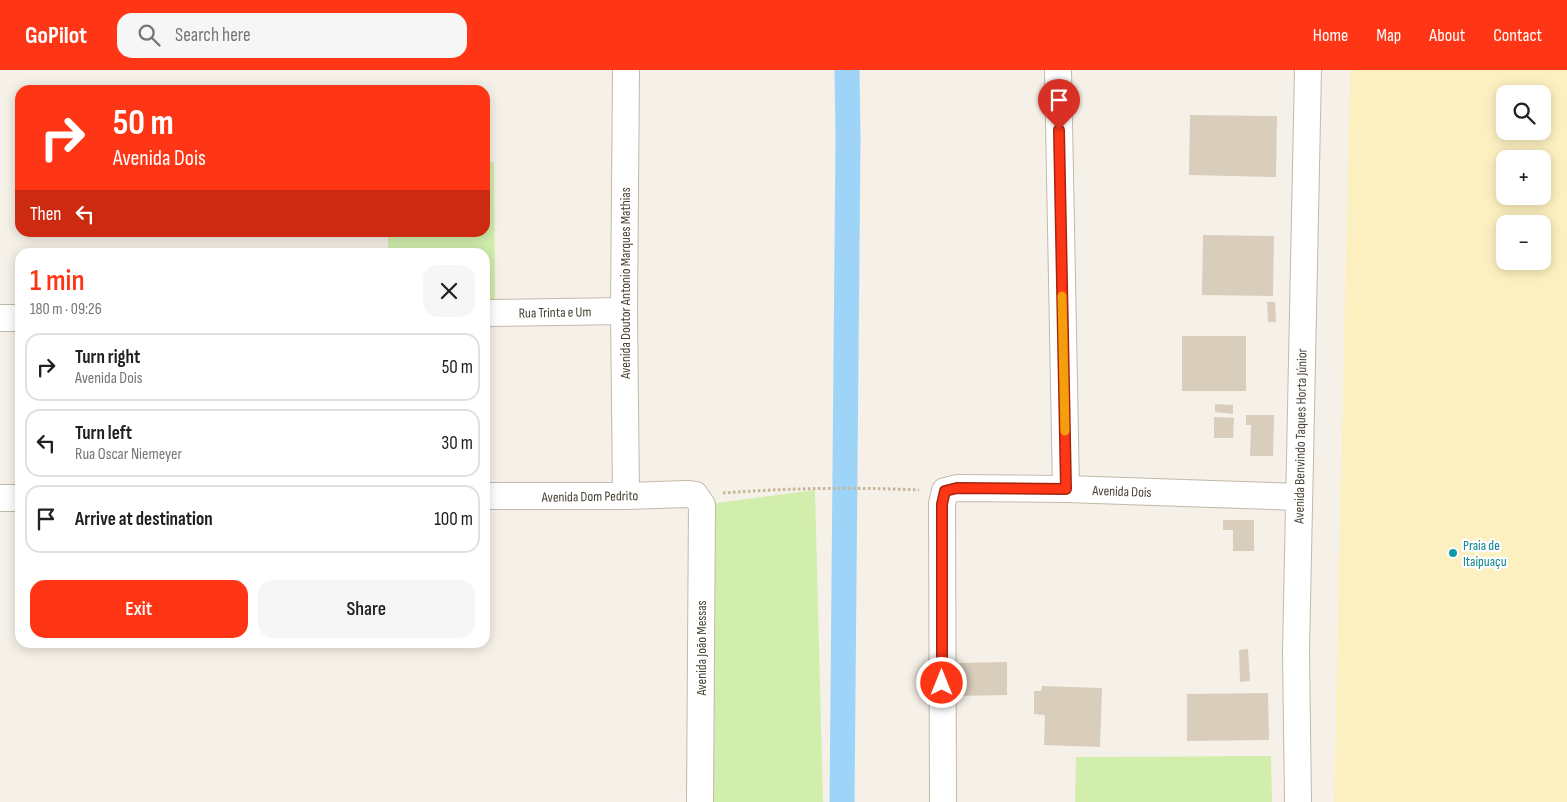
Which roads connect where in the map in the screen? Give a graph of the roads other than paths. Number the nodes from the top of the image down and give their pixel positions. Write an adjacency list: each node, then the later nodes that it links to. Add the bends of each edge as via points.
1 (626, 70): 4 (street, Avenida Doutor Antonio Marques Mathias)
2 (1058, 70): 8 (street)
3 (1308, 70): 12 (street, Avenida Benvindo Taques Horta Júnior)
4 (624, 311): 5 (street, Rua Trinta e Um); 11 (street, Avenida Doutor Antonio Marques Mathias)
5 (490, 313)
6 (0, 318): 7 (street)
7 (15, 318)
8 (1066, 489): 12 (street, Avenida Dois); 16 (street, Avenida Dois, via 957,488 945,491 942,504)
9 (695, 495): 11 (street, Avenida Dom Pedrito); 15 (street, Avenida João Messas, via 702,505)
10 (490, 496): 11 (street, Avenida Dom Pedrito)
11 (626, 496)
12 (1299, 497): 17 (street, Avenida Benvindo Taques Horta Júnior)
13 (0, 498): 14 (street)
14 (15, 498)
15 (700, 802)
16 (943, 802)
17 (1298, 802)

